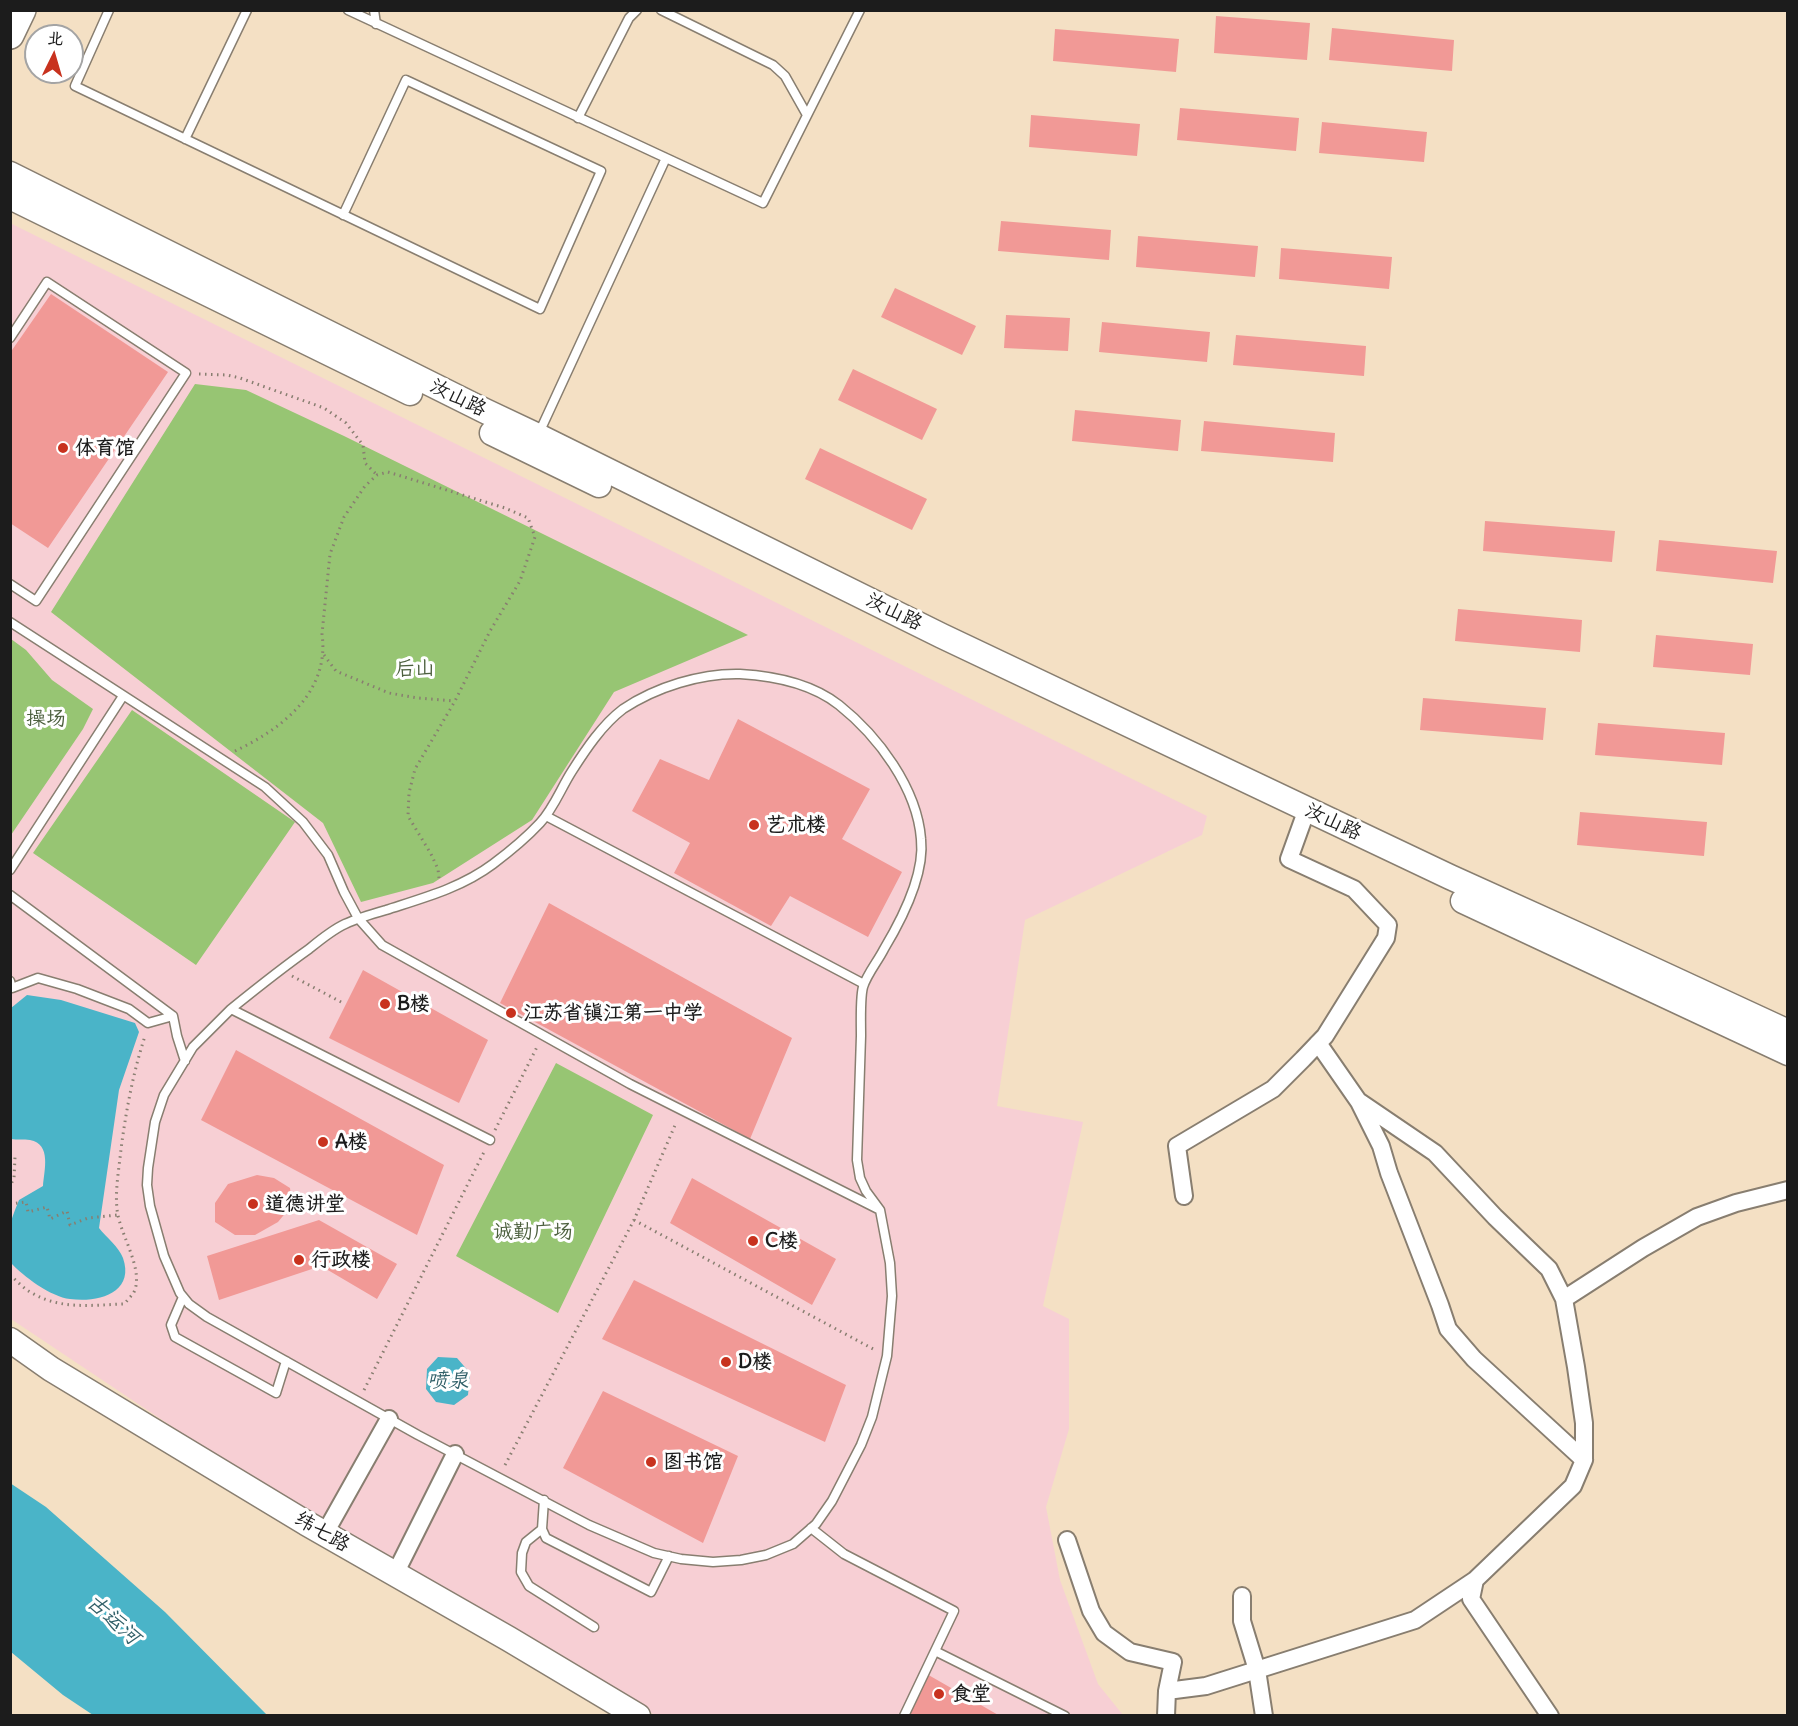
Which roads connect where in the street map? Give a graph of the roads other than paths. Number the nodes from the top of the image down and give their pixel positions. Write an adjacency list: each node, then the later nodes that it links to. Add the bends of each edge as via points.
1 (22, 10): 10 (main road)
2 (109, 10): 13 (lane, via 75,86)
3 (247, 10): 13 (lane)
4 (348, 10): 9 (lane)
5 (374, 10): 9 (lane)
6 (637, 10): 12 (lane, via 629,18)
7 (661, 10): 11 (lane, via 773,65 785,76)
8 (860, 10): 11 (lane)
9 (376, 24): 12 (lane)
10 (10, 35)
11 (807, 115): 14 (lane, via 763,203)
12 (578, 118): 14 (lane)
13 (185, 139): 17 (lane)
14 (666, 158): 19 (lane)
15 (10, 174): 19 (street, 汝山路)
16 (10, 197): 24 (street, 汝山路, via 554,463)
17 (343, 215): 17 (lane, via 540,309 601,171 406,80)
18 (10, 338): 20 (lane, via 47,282 186,373 36,601)
19 (538, 436): 24 (street, 汝山路)
20 (10, 584)
21 (10, 622): 22 (lane)
22 (123, 696): 25 (lane); 27 (lane, via 265,787 303,822 328,855)
23 (546, 816): 27 (lane, via 492,865 464,882); 29 (lane); 29 (lane, via 567,778 603,729 623,710 659,691 704,676 735,674 786,680 815,690 852,716 887,757 911,797 921,838 917,878 887,945)
24 (1304, 817): 32 (street, 汝山路, via 1450,877); 33 (street, via 1289,859 1354,890 1388,925 1386,938); 34 (street, 汝山路)
25 (10, 870)
26 (10, 895): 31 (lane)
27 (358, 918): 30 (lane, via 341,925); 40 (lane, via 382,945 630,1084)
28 (10, 981): 31 (lane, via 12,988 38,978 77,989 129,1009 148,1023)
29 (864, 984): 40 (lane, via 857,1160 866,1191)
30 (231, 1010): 35 (lane, via 193,1047); 37 (lane)
31 (173, 1016): 35 (lane)
32 (1788, 1032)
33 (1318, 1043): 36 (street); 39 (street, via 1273,1089 1177,1146)
34 (1788, 1053)
35 (185, 1061): 41 (lane, via 164,1095 155,1122 147,1185 164,1256)
36 (1359, 1102): 42 (street, via 1435,1153 1549,1269); 47 (street, via 1381,1146 1448,1329 1474,1359)
37 (490, 1140)
38 (1788, 1190): 42 (street, via 1697,1217)
39 (1185, 1196)
40 (880, 1210): 49 (lane, via 892,1296 887,1356 861,1445 832,1501)
41 (183, 1297): 44 (lane, via 207,1317); 44 (lane, via 171,1325 175,1338 276,1393)
42 (1564, 1299): 47 (street, via 1584,1423)
43 (10, 1340): 51 (street, 纬七路, via 51,1369)
44 (286, 1361): 45 (lane)
45 (389, 1419): 46 (lane); 51 (street)
46 (455, 1454): 48 (lane); 54 (street)
47 (1584, 1460): 55 (street, via 1573,1486)
48 (544, 1500): 50 (lane); 53 (lane, via 589,1525)
49 (811, 1528): 53 (lane, via 793,1544 741,1560 713,1562); 58 (lane, via 844,1554 954,1611)
50 (542, 1529): 53 (lane, via 546,1538 651,1592); 57 (lane, via 526,1542 521,1572 529,1586)
51 (325, 1533): 54 (street, 纬七路)
52 (1067, 1540): 60 (street, via 1091,1611 1104,1633 1130,1652 1173,1662)
53 (669, 1556)
54 (395, 1574): 62 (street, 纬七路)
55 (1475, 1580): 59 (street, via 1415,1620); 61 (street, via 1471,1599)
56 (1242, 1596): 59 (street, via 1242,1621)
57 (594, 1627)
58 (935, 1651): 63 (lane); 64 (lane)
59 (1257, 1670): 60 (street, via 1206,1686); 66 (street)
60 (1167, 1691): 65 (street)
61 (1547, 1713)
62 (638, 1716)
63 (904, 1716)
64 (1065, 1716)
65 (1166, 1716)
66 (1264, 1716)

